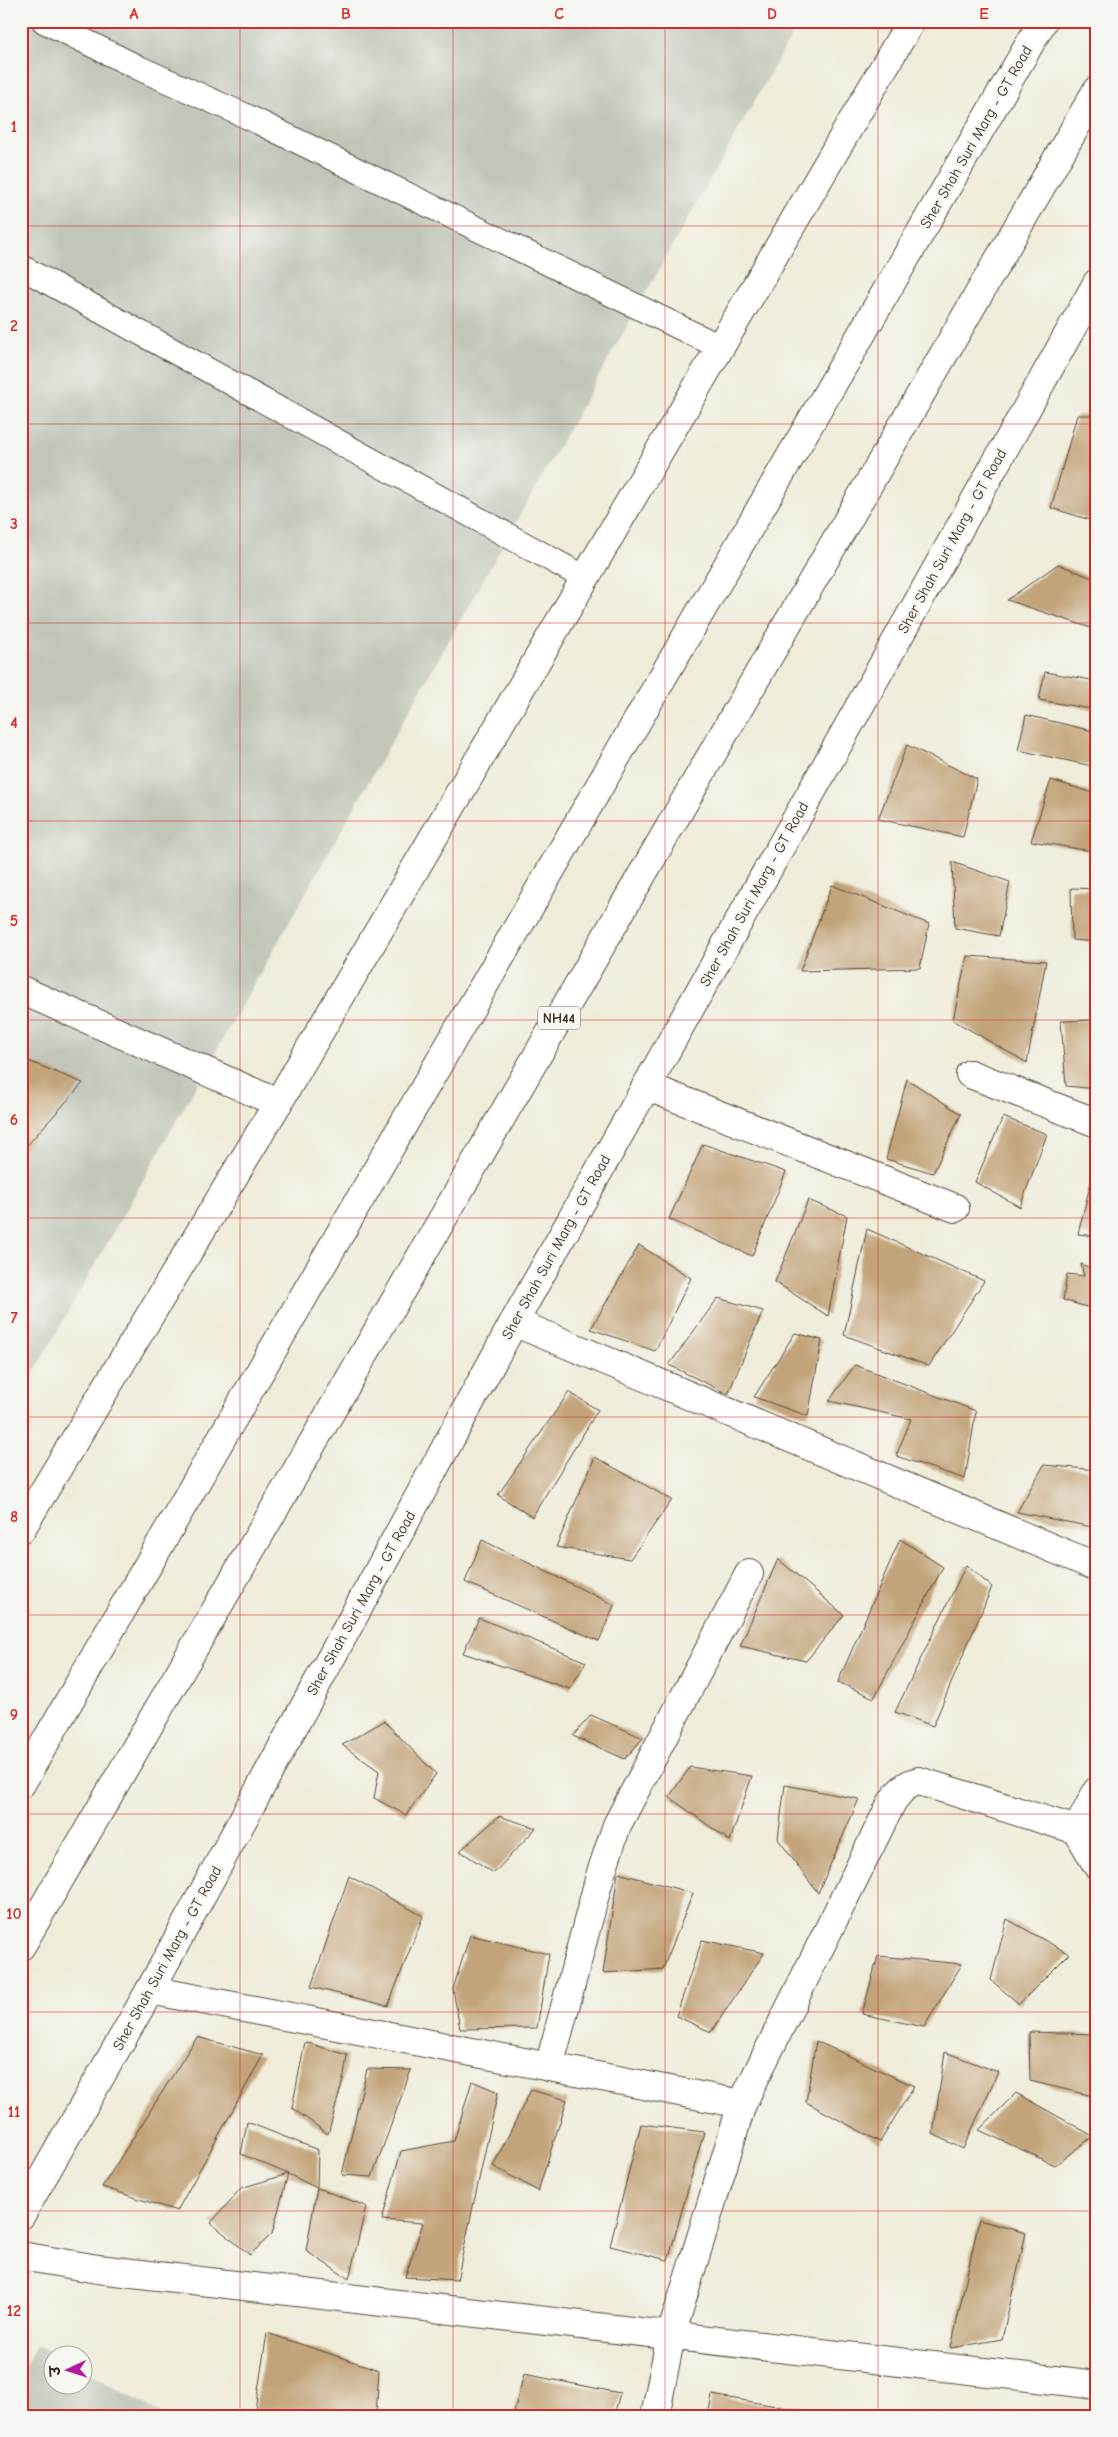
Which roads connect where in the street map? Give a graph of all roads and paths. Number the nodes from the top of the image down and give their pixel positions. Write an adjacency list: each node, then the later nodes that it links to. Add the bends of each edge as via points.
1 (44, 21): 7 (lane)
2 (911, 21): 7 (main road)
3 (1044, 21): 19 (main road, Sher Shah Suri Marg - GT Road)
4 (1097, 90): 23 (main road, NH44)
5 (21, 267): 8 (lane)
6 (1094, 295): 11 (main road, Sher Shah Suri Marg - GT Road)
7 (720, 347): 8 (main road)
8 (585, 578): 12 (main road)
9 (21, 990): 12 (main road)
10 (970, 1074): 13 (main road)
11 (646, 1086): 14 (main road); 15 (main road, Sher Shah Suri Marg - GT Road)
12 (278, 1103): 16 (main road)
13 (1097, 1123)
14 (955, 1208)
15 (514, 1322): 17 (main road); 24 (main road, Sher Shah Suri Marg - GT Road)
16 (25, 1516)
17 (1097, 1567)
18 (749, 1574): 25 (main road, via 617,1825 600,1876)
19 (21, 1784)
20 (1097, 1791): 21 (main road)
21 (1077, 1830): 22 (main road); 26 (main road, via 919,1781 906,1785 892,1802)
22 (1097, 1865)
23 (21, 1946)
24 (150, 1990): 25 (main road); 27 (main road, Sher Shah Suri Marg - GT Road)
25 (549, 2067): 26 (main road)
26 (742, 2104): 29 (main road)
27 (21, 2215)
28 (21, 2256): 29 (main road, via 98,2270)
29 (671, 2335): 30 (main road); 31 (main road)
30 (1097, 2386)
31 (655, 2416)

